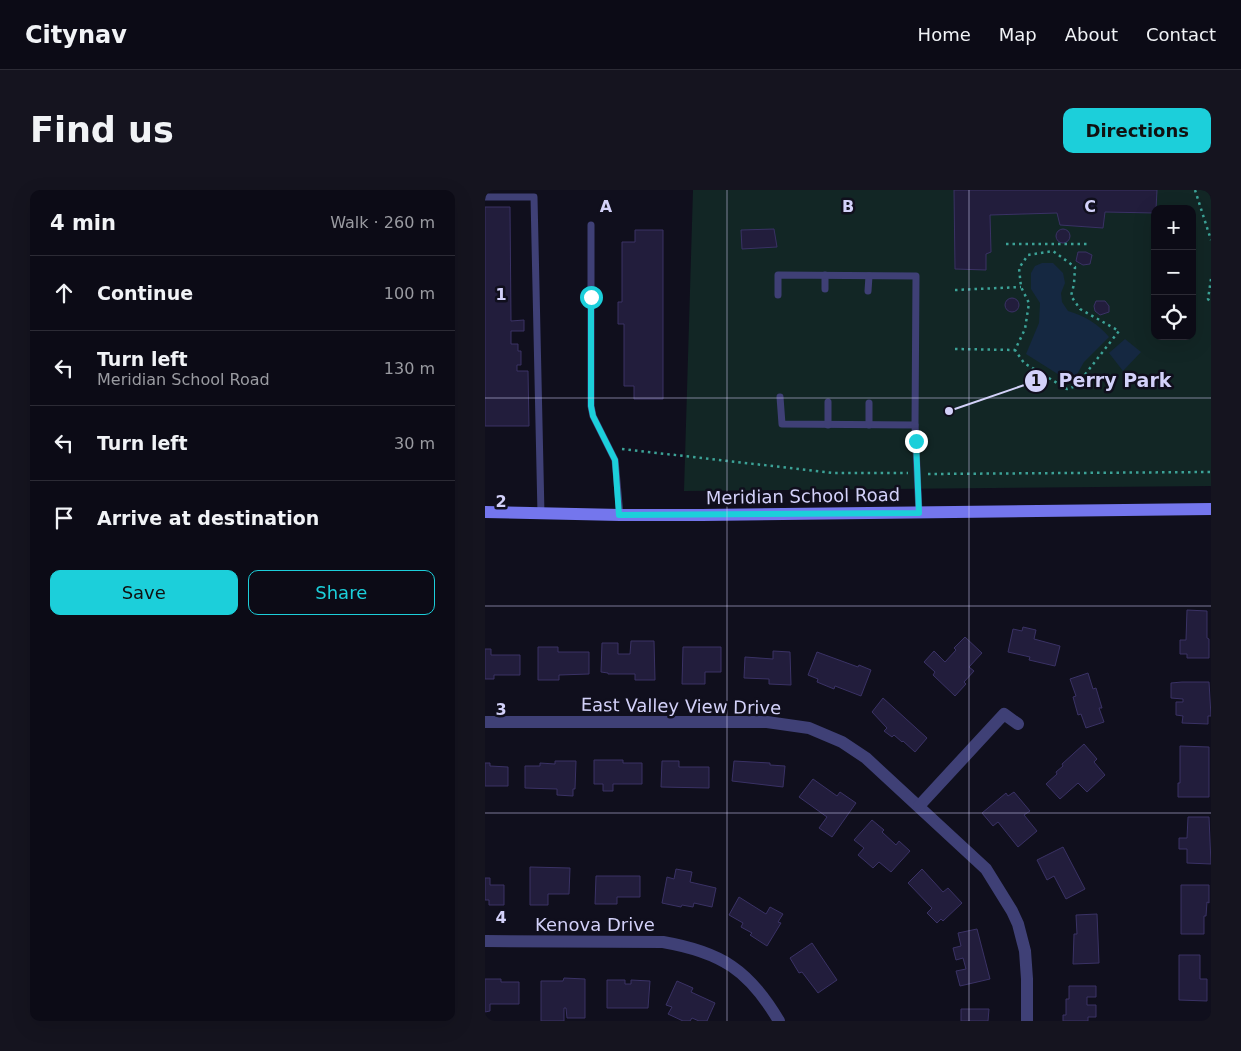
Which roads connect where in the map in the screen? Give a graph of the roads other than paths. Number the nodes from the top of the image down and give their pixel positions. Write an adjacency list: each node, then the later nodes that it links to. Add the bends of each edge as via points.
1 (485, 197): 17 (lane, via 534,197)
2 (591, 225): 18 (lane, via 591,406 615,460)
3 (825, 275): 4 (lane); 5 (lane); 7 (lane, via 778,275)
4 (869, 276): 6 (lane); 13 (lane, via 916,276)
5 (825, 289)
6 (868, 291)
7 (778, 295)
8 (780, 397): 11 (lane, via 782,424)
9 (828, 402): 11 (lane)
10 (869, 403): 12 (lane)
11 (828, 425): 12 (lane)
12 (869, 425): 13 (lane)
13 (915, 425): 16 (lane)
14 (1211, 509): 16 (main road, Meridian School Road)
15 (485, 512): 17 (main road, Meridian School Road)
16 (919, 513): 18 (main road, Meridian School Road)
17 (541, 514): 18 (main road, Meridian School Road)
18 (619, 515)
19 (485, 722): 21 (street, East Valley View Drive, via 767,722 809,728 842,742 866,758)
20 (1018, 724): 21 (street, via 1004,714)
21 (919, 806): 24 (street, East Valley View Drive, via 986,869 1013,911 1025,951)
22 (485, 941): 23 (street, Kenova Drive, via 663,942 691,947 741,972 766,998)
23 (779, 1021)
24 (1027, 1021)

